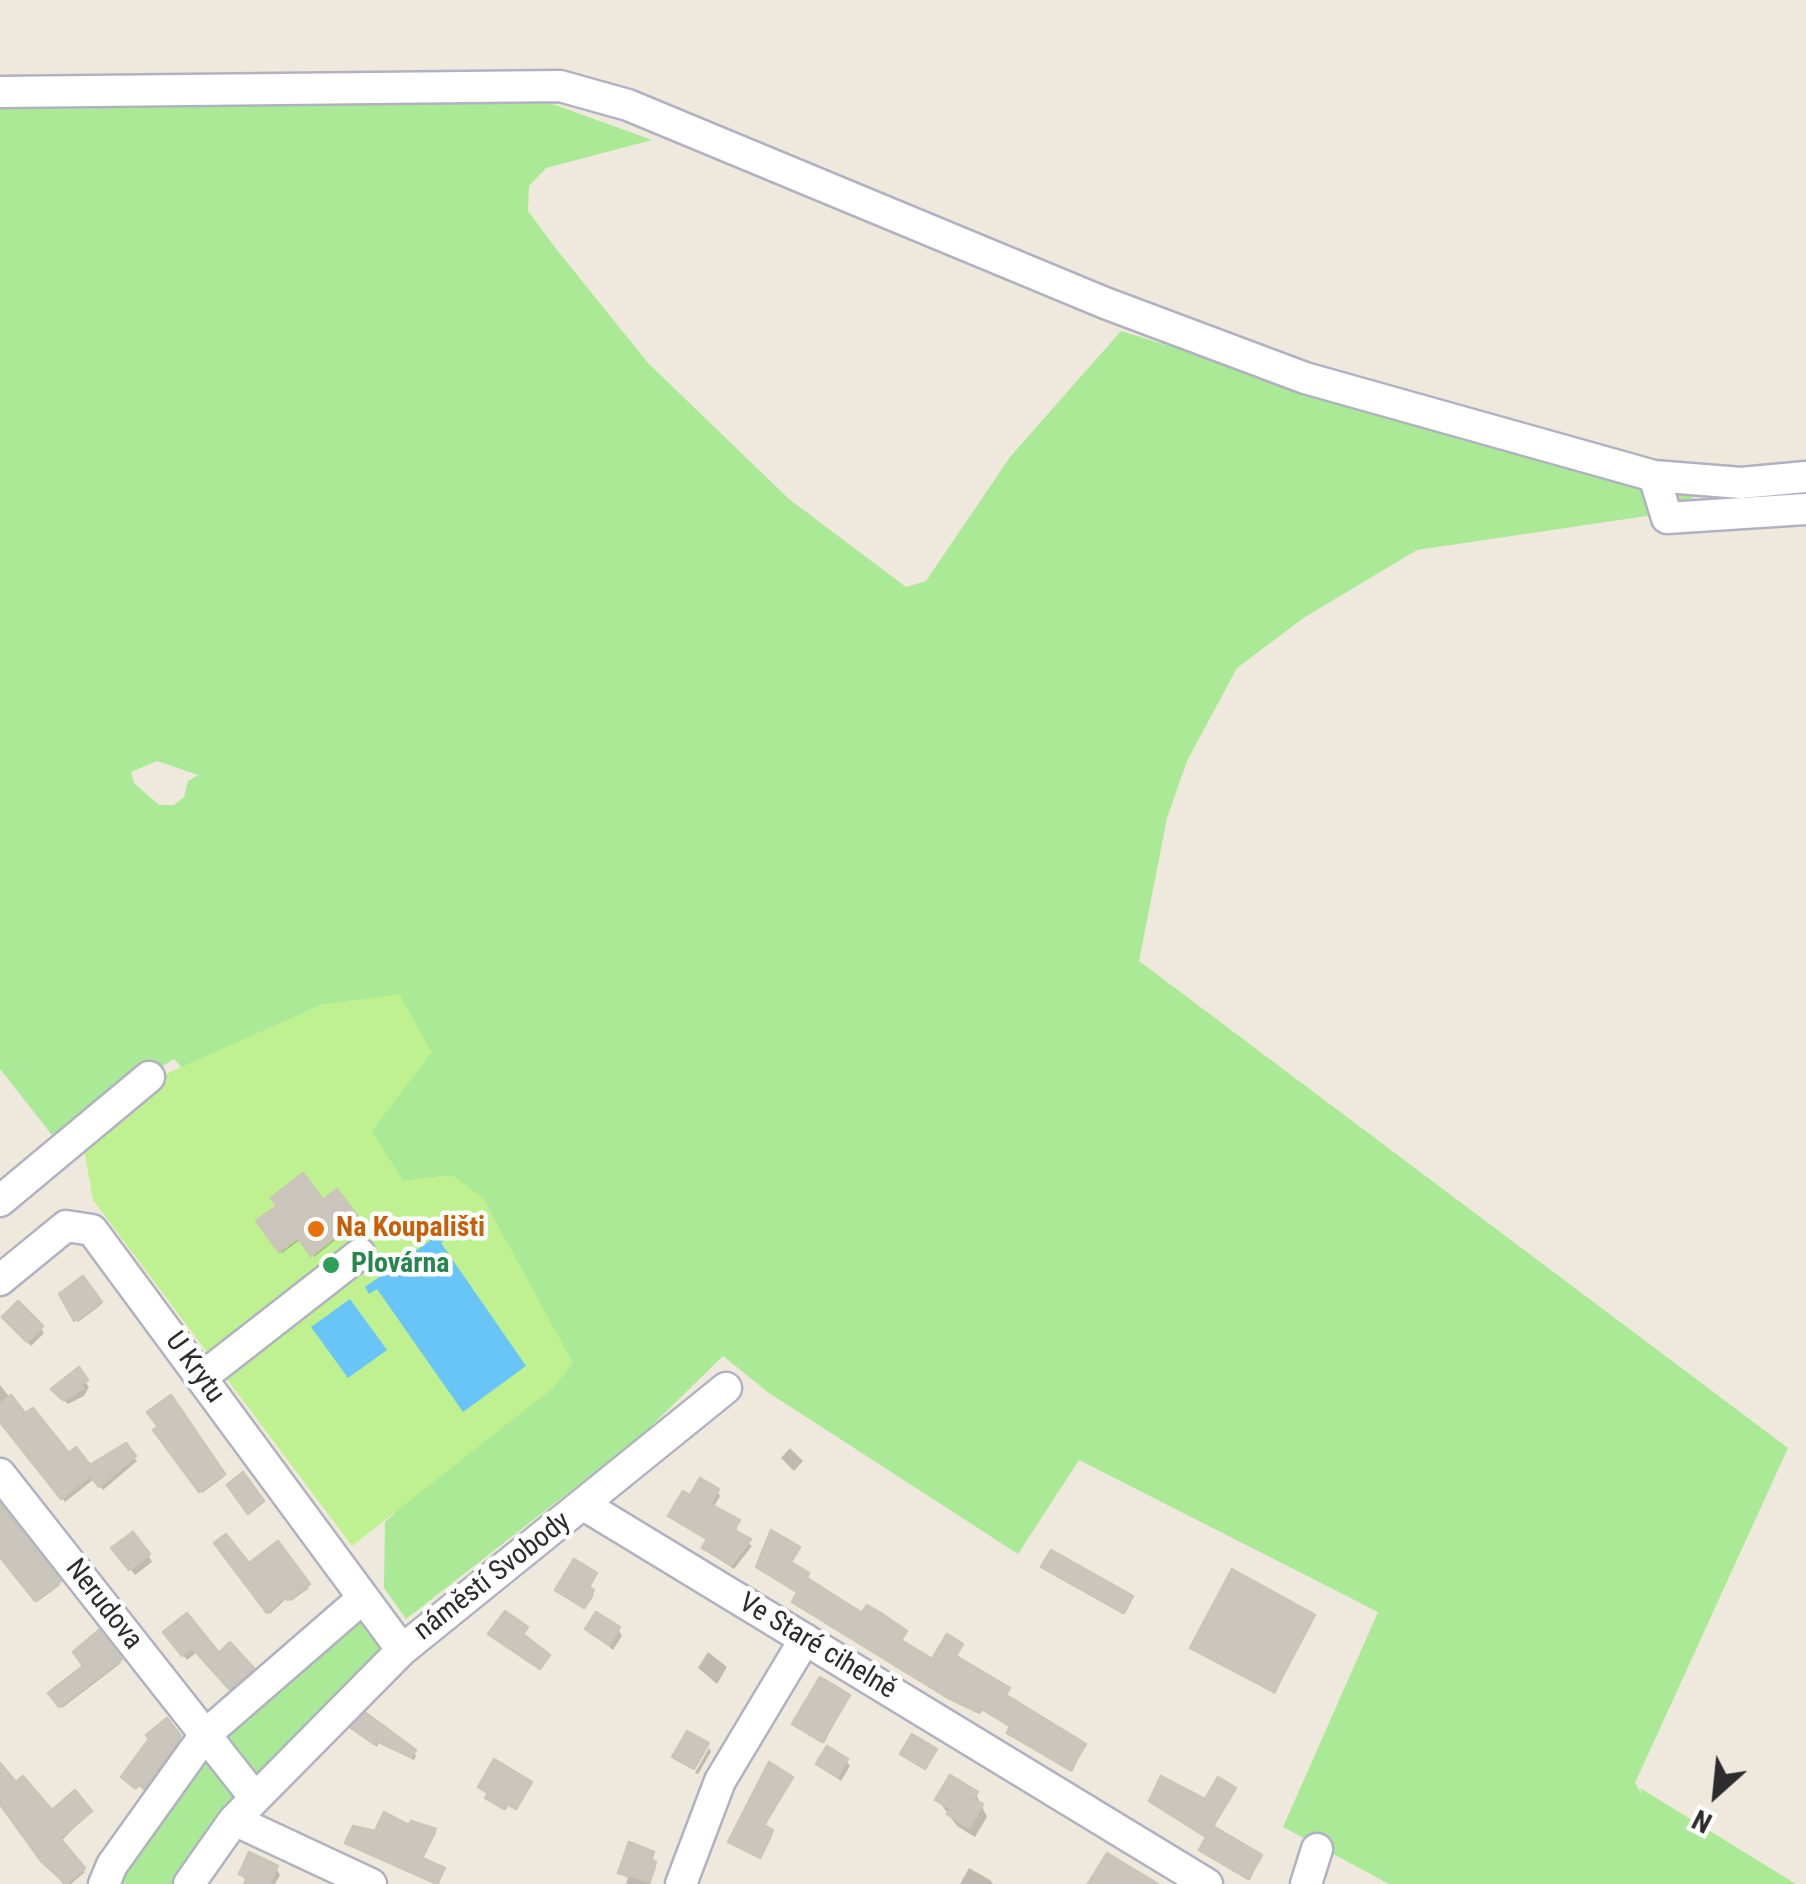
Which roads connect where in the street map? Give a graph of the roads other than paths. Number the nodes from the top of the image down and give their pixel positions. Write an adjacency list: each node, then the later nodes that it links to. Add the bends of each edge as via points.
1 (0, 92): 2 (street, via 560,86 628,104 1105,303 1305,378)
2 (1654, 476): 3 (street, via 1741,483); 4 (street, via 1667,518)
3 (1806, 477)
4 (1806, 509)
5 (149, 1077): 6 (street)
6 (0, 1201)
7 (360, 1254): 9 (street)
8 (0, 1280): 9 (street, U Krytu, via 66,1226 92,1230)
9 (202, 1378): 13 (street, U Krytu)
10 (726, 1388): 12 (street)
11 (0, 1474): 16 (street, Nerudova)
12 (584, 1505): 14 (street, Ve Staré cihelně); 15 (street, náměstí Svobody)
13 (363, 1598): 15 (street, náměstí Svobody); 16 (street)
14 (805, 1639): 22 (street, via 720,1781); 23 (street, Ve Staré cihelně)
15 (402, 1650): 17 (street, náměstí Svobody)
16 (206, 1735): 17 (street); 19 (street)
17 (245, 1809): 20 (street, náměstí Svobody); 21 (street)
18 (1318, 1848): 24 (street)
19 (104, 1884)
20 (189, 1884)
21 (371, 1884)
22 (681, 1884)
23 (1207, 1884)
24 (1306, 1884)

